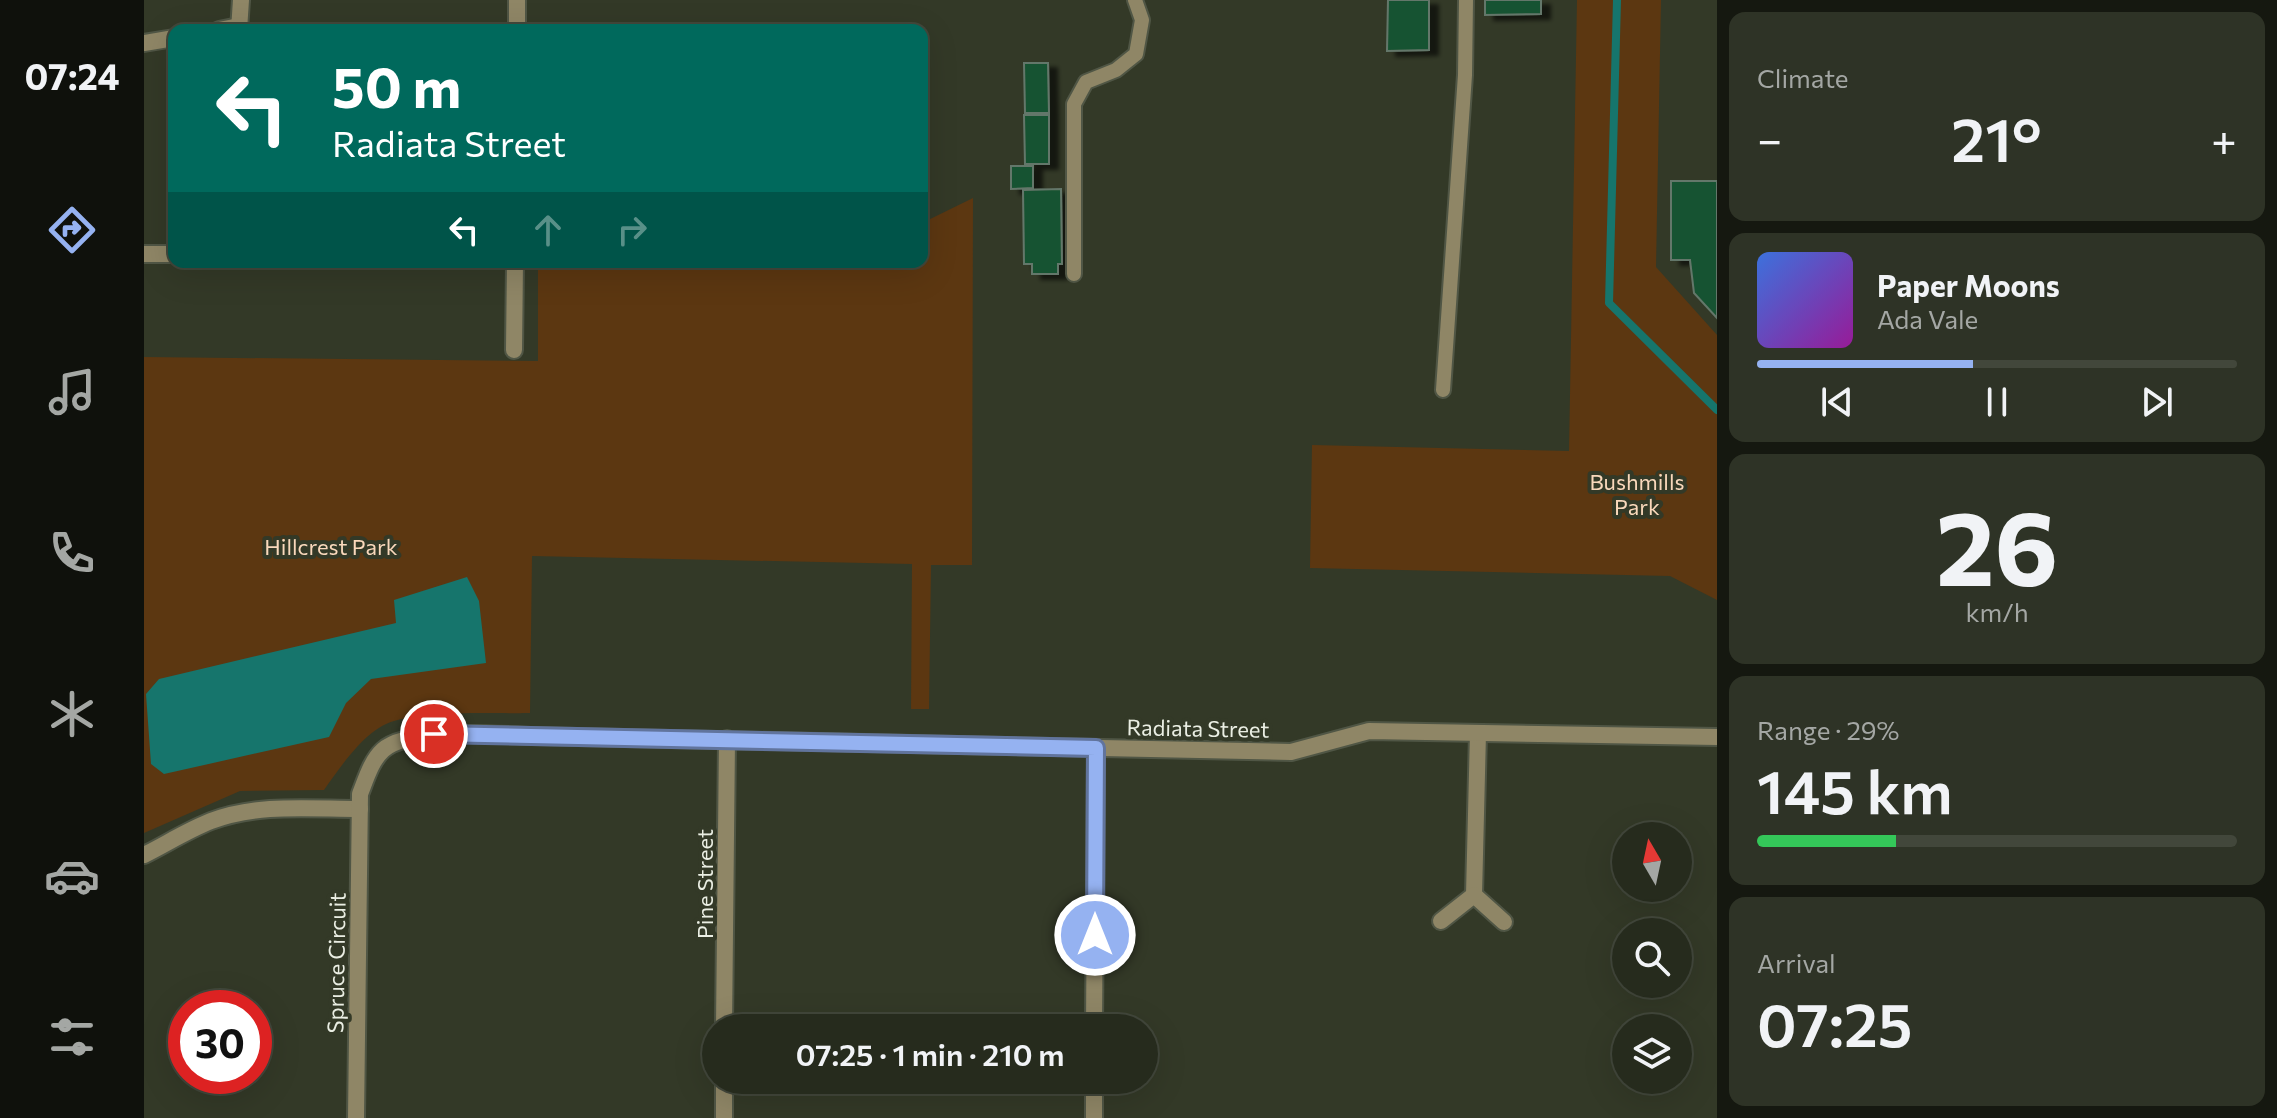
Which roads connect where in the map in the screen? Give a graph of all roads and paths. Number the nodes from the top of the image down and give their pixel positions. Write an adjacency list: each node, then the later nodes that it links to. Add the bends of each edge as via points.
1 (241, 0): 5 (street)
2 (517, 0): 6 (street)
3 (1135, 0): 12 (lane, via 1142,20 1136,54 1116,70 1086,82 1074,104)
4 (1466, 0): 14 (lane)
5 (239, 24)
6 (517, 24)
7 (168, 39): 8 (street)
8 (144, 43)
9 (144, 254): 10 (street)
10 (168, 254)
11 (515, 268): 13 (street)
12 (1074, 274)
13 (514, 350)
14 (1443, 390)
15 (1478, 733): 17 (street, Radiata Street); 19 (street, Radiata Street, via 1369,731 1291,752); 22 (street)
16 (531, 736): 18 (street, Radiata Street); 20 (street, Spruce Circuit, via 434,734 384,748 370,768)
17 (1717, 737)
18 (727, 739): 19 (street, Radiata Street); 25 (street, Pine Street)
19 (1096, 748): 26 (street)
20 (360, 809): 21 (street, via 239,813); 29 (street, Spruce Circuit)
21 (144, 855)
22 (1474, 895): 23 (street); 24 (street)
23 (1441, 921)
24 (1504, 922)
25 (724, 1014)
26 (1094, 1014)
27 (724, 1094): 30 (street)
28 (1094, 1094): 31 (street)
29 (356, 1118)
30 (724, 1118)
31 (1094, 1118)

